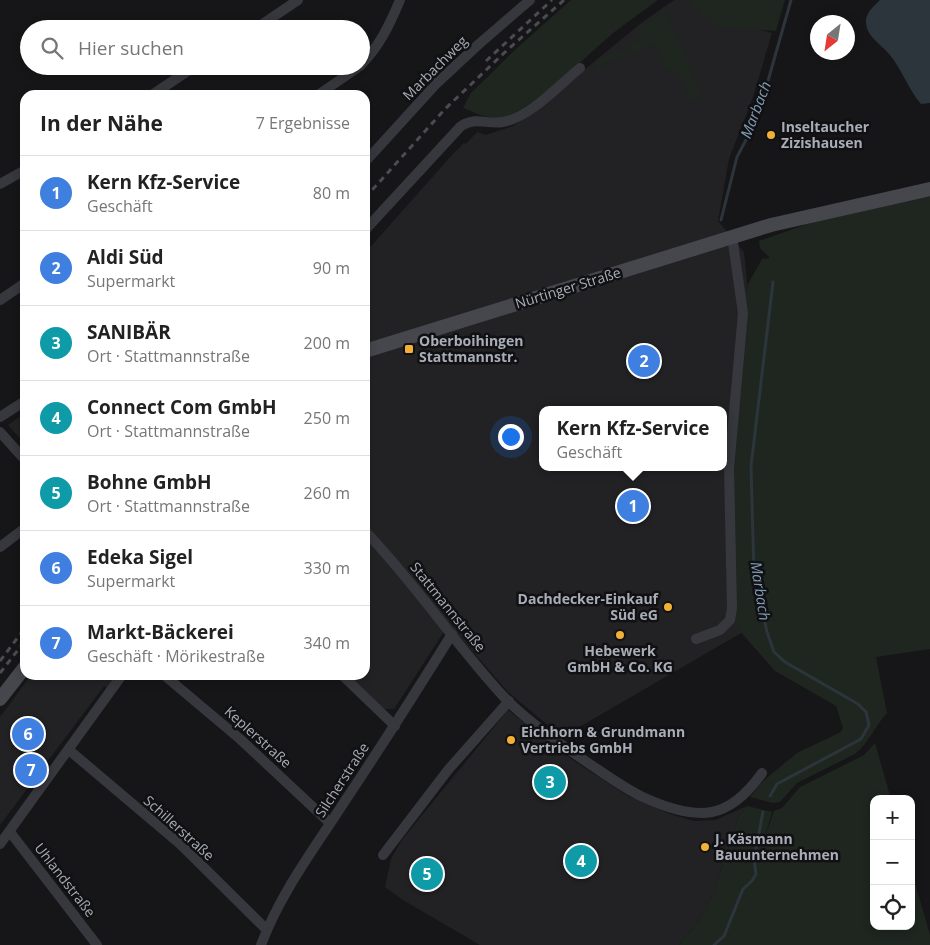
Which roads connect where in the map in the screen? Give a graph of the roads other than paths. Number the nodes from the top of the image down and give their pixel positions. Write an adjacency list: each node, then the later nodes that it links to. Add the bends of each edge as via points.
1 (298, 0): 4 (street)
2 (400, 0): 5 (street, via 384,37)
3 (530, 0): 11 (street, Marbachweg, via 437,83)
4 (268, 20)
5 (370, 56)
6 (580, 68): 15 (street, via 520,116 503,122 468,121 461,126)
7 (182, 75): 9 (street)
8 (348, 75): 10 (street)
9 (159, 90)
10 (325, 90)
11 (370, 157)
12 (20, 173): 13 (street)
13 (0, 184)
14 (930, 189): 16 (main road, Nürtinger Straße)
15 (370, 225)
16 (732, 236): 19 (main road, Nürtinger Straße); 28 (street, via 743,314 729,468 732,608 730,620 720,630)
17 (20, 286): 18 (street)
18 (0, 300)
19 (370, 349)
20 (20, 404): 21 (street)
21 (0, 417)
22 (0, 432): 23 (street)
23 (20, 454)
24 (20, 532): 26 (street)
25 (370, 536): 27 (street, Stattmannstraße)
26 (0, 547)
27 (452, 634): 34 (street, Stattmannstraße); 35 (street, Silcherstraße)
28 (696, 639)
29 (20, 673): 33 (main road)
30 (118, 680): 36 (street)
31 (170, 680): 38 (street, Keplerstraße, via 240,738)
32 (347, 680): 35 (street)
33 (0, 699)
34 (509, 701): 37 (street, Stattmannstraße, via 547,734 622,786 667,806 712,812 740,798); 41 (street, via 448,770)
35 (395, 726): 38 (street, Silcherstraße)
36 (69, 750): 39 (street); 42 (street, Schillerstraße, via 180,844)
37 (762, 773)
38 (330, 823): 42 (street, Silcherstraße, via 282,899)
39 (10, 832): 40 (street); 43 (street, Uhlandstraße)
40 (0, 844)
41 (383, 855)
42 (267, 930): 44 (street, Silcherstraße)
43 (98, 945)
44 (261, 945)

